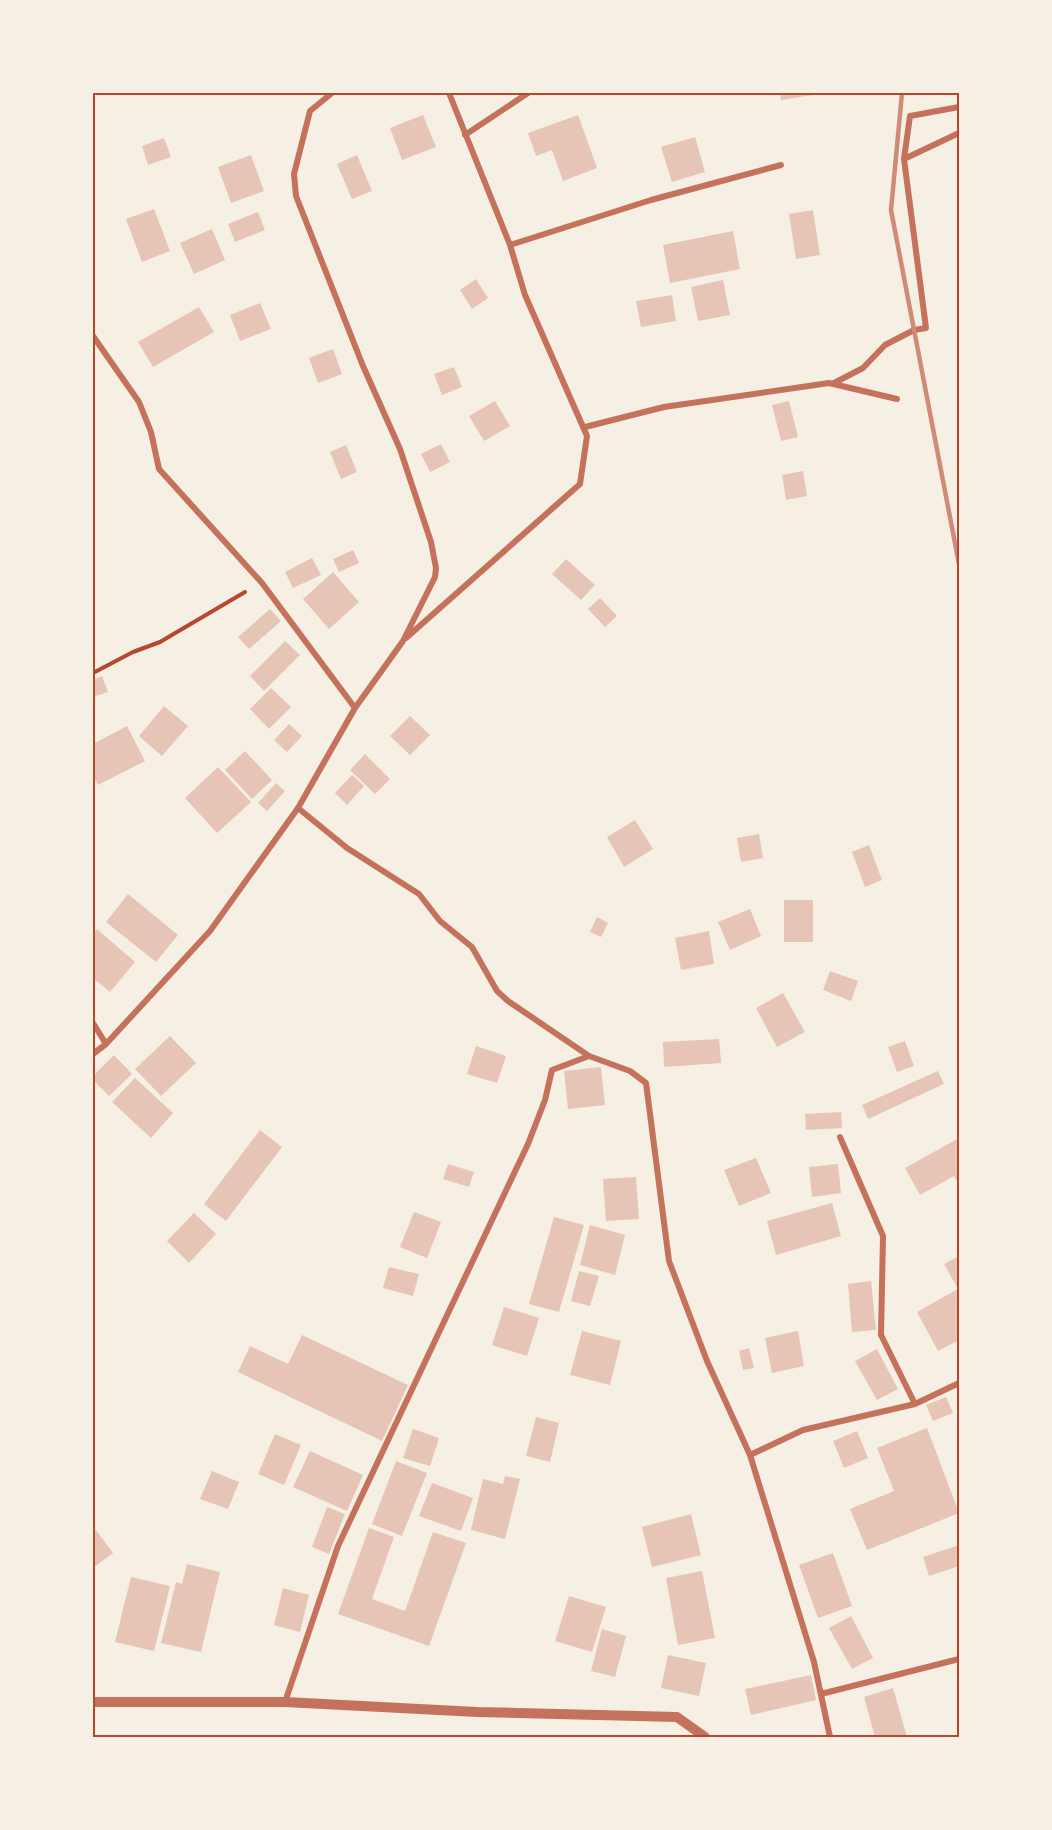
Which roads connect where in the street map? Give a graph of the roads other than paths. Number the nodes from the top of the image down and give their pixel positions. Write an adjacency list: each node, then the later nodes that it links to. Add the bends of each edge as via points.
1 (332, 93): 14 (street, via 310,111 294,174 296,195 400,449 431,542 435,578)
2 (449, 93): 6 (street)
3 (528, 93): 6 (street)
4 (959, 107): 7 (street, via 910,116)
5 (959, 133): 7 (street)
6 (465, 135): 9 (street)
7 (904, 159): 11 (street, via 926,328 885,345 863,368)
8 (781, 165): 9 (street, via 651,200)
9 (510, 245): 13 (street, via 525,295)
10 (93, 336): 15 (street, via 138,402 152,432 159,469 262,583)
11 (834, 383): 12 (street); 13 (street, via 664,407)
12 (897, 399)
13 (585, 427): 14 (street, via 580,483)
14 (403, 640): 15 (street)
15 (355, 708): 16 (street)
16 (298, 808): 18 (street, via 210,931); 20 (street, via 347,848 419,894 440,921 472,947 497,991)
17 (93, 1023): 18 (street)
18 (106, 1044): 19 (street)
19 (93, 1054)
20 (589, 1056): 24 (street, via 630,1071 646,1083 669,1261 707,1361); 28 (street, via 552,1070 528,1144 338,1546)
21 (840, 1137): 23 (street, via 885,1242 881,1335)
22 (959, 1383): 23 (street)
23 (915, 1404): 24 (street, via 803,1430)
24 (750, 1455): 26 (street)
25 (959, 1659): 26 (street)
26 (821, 1694): 30 (street)
27 (93, 1702): 28 (street)
28 (285, 1702): 29 (street, via 677,1717)
29 (705, 1737)
30 (830, 1737)

